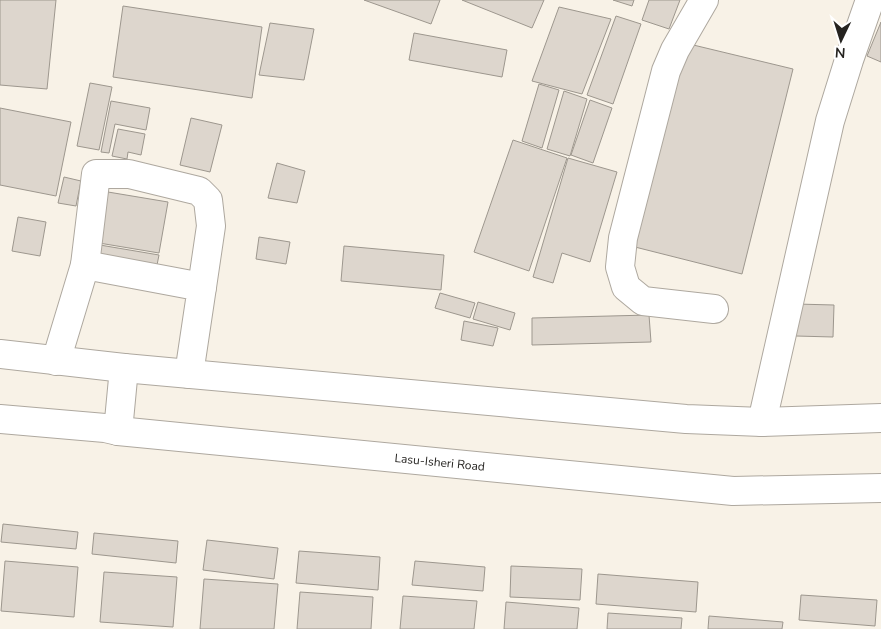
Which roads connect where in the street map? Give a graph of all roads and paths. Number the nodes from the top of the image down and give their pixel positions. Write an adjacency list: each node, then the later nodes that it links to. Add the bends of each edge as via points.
1 (704, 0): 5 (main road, via 666,71 623,238 620,267 626,287 644,301)
2 (870, 0): 12 (main road, via 830,121)
3 (85, 265): 4 (main road); 4 (main road, via 96,174 130,174 199,191 208,200 211,226); 7 (main road)
4 (202, 287): 9 (main road)
5 (714, 310)
6 (0, 354): 7 (main road)
7 (56, 361): 8 (main road)
8 (124, 368): 9 (main road); 13 (main road)
9 (189, 374): 12 (main road, via 686,419)
10 (0, 418): 13 (main road, Lasu-Isheri Road)
11 (881, 418): 12 (main road)
12 (762, 422)
13 (118, 431): 14 (main road, Lasu-Isheri Road, via 733,492)
14 (881, 488)

